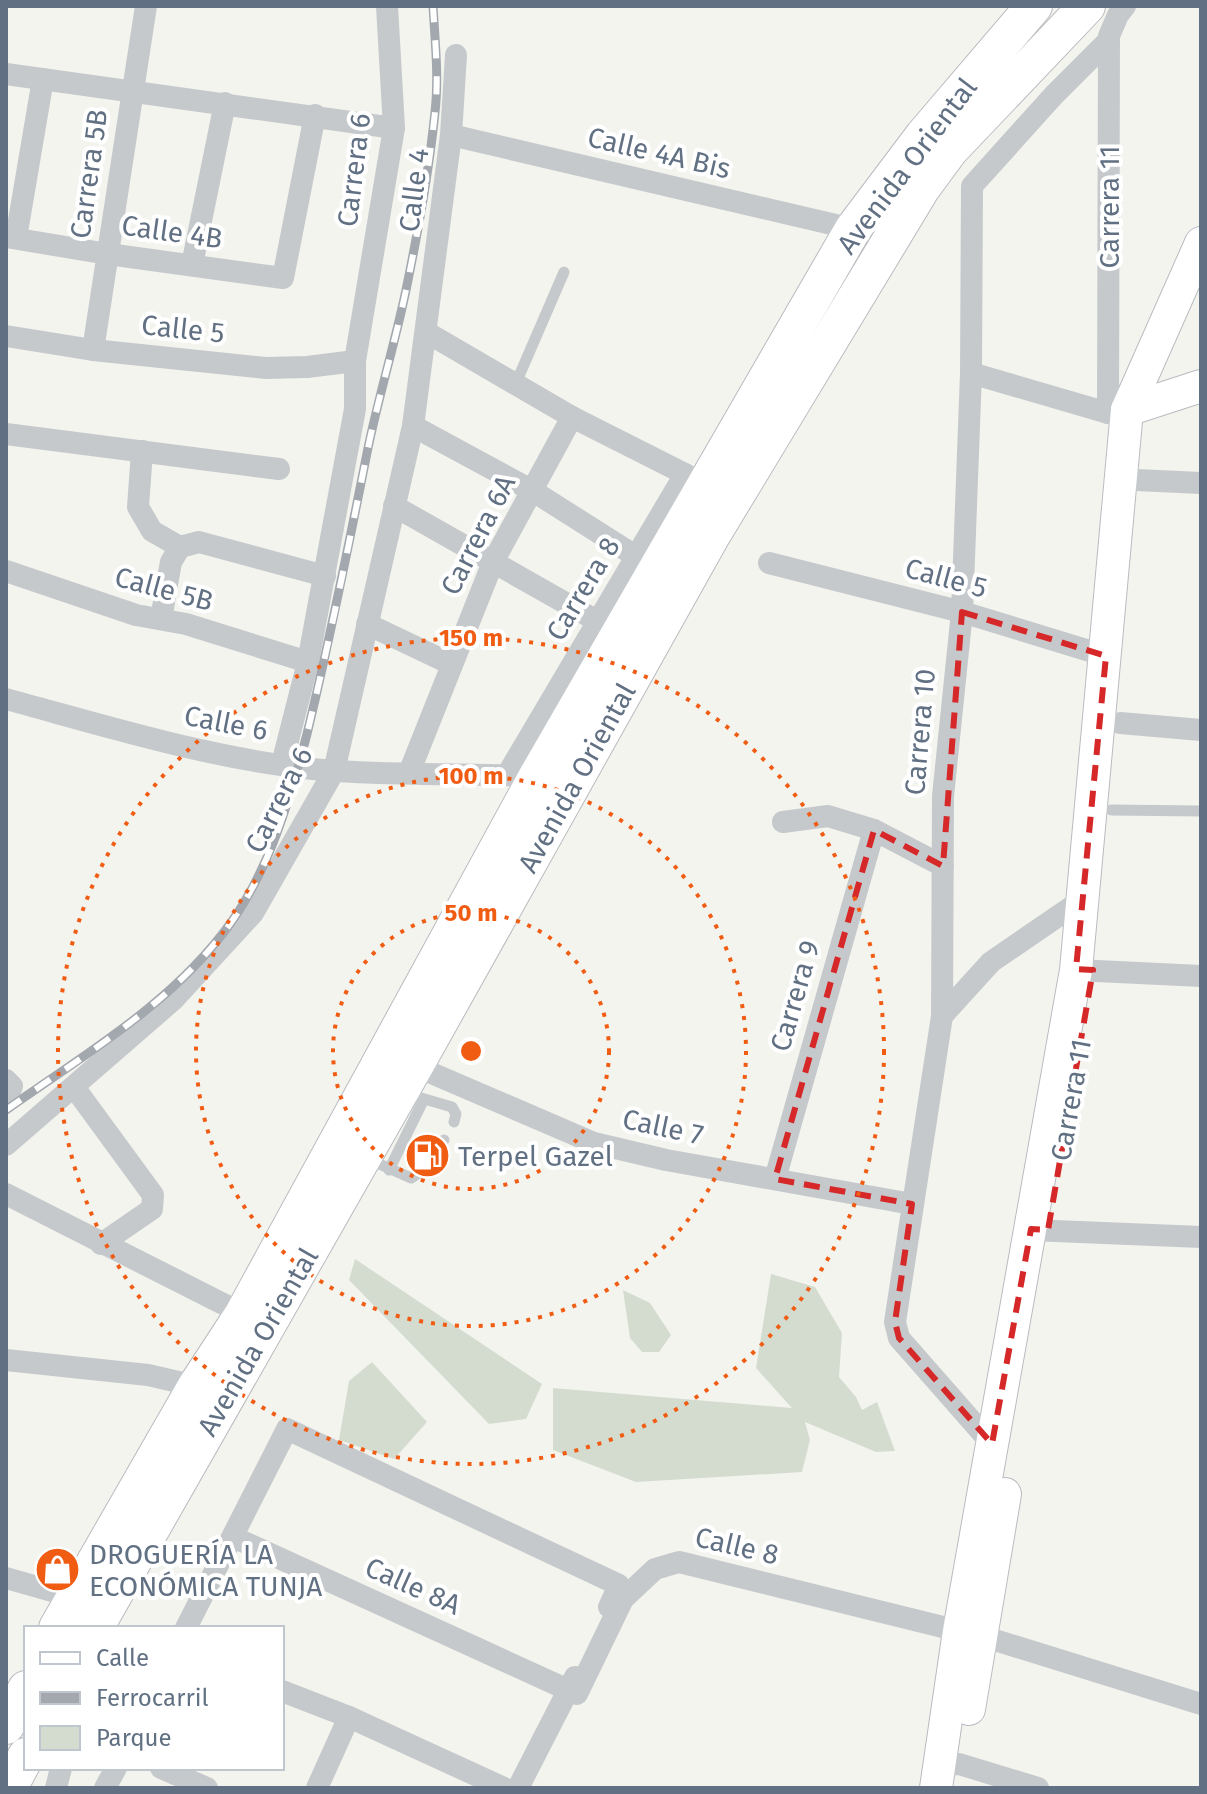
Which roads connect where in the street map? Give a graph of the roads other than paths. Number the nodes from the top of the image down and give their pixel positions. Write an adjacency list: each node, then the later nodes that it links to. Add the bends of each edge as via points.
1 (146, 6): 10 (street, Carrera 5B)
2 (387, 6): 13 (street, Carrera 6)
3 (1034, 6): 15 (main road, Avenida Oriental, via 923,136)
4 (1087, 6): 69 (main road, Avenida Oriental, via 950,150 922,188 711,537)
5 (1125, 6): 6 (street, Carrera 11)
6 (1109, 40): 26 (street, Carrera 10, via 972,186); 29 (street, Carrera 11)
7 (456, 55): 14 (street, Calle 4)
8 (6, 74): 9 (street)
9 (43, 79): 10 (street); 16 (street)
10 (132, 90): 11 (street); 18 (street, Carrera 5B)
11 (225, 103): 12 (street); 19 (street)
12 (315, 115): 13 (street); 19 (street, Calle 4B, via 283,278)
13 (394, 128): 25 (street, Carrera 6)
14 (451, 135): 15 (street, Calle 4A Bis); 22 (street, Calle 4)
15 (853, 229): 35 (main road, Avenida Oriental)
16 (11, 238): 18 (street, Calle 4B)
17 (1201, 243): 29 (main road)
18 (108, 254): 19 (street, Calle 4B); 24 (street, Carrera 5B)
19 (192, 265)
20 (564, 272): 27 (lane)
21 (1201, 281): 29 (main road, via 1160,366)
22 (426, 332): 27 (street); 31 (street, Carrera 6)
23 (6, 336): 24 (street, Calle 5)
24 (93, 350): 25 (street, Calle 5, via 266,368)
25 (355, 361): 45 (street, Carrera 6, via 355,409)
26 (971, 373): 29 (street); 46 (street, Carrera 10)
27 (516, 383): 30 (street)
28 (1201, 386): 29 (main road)
29 (1127, 409): 36 (main road, Carrera 11); 50 (main road, Carrera 11)
30 (572, 417): 35 (street); 38 (street, Carrera 6A)
31 (413, 426): 38 (street); 39 (street, Carrera 6)
32 (6, 434): 33 (street)
33 (142, 451): 34 (street); 40 (street, via 138,507 152,531)
34 (279, 469)
35 (695, 480): 41 (street, Carrera 8); 59 (main road, Avenida Oriental)
36 (1136, 480): 37 (street); 54 (main road, Carrera 11)
37 (1201, 483)
38 (533, 491): 41 (street); 42 (street, Carrera 6A)
39 (394, 506): 42 (street); 49 (street, Carrera 6)
40 (180, 547): 45 (street, Calle 5B, via 199,542); 47 (street, via 171,562)
41 (637, 557): 48 (street, Carrera 8)
42 (493, 562): 48 (street); 52 (street, Carrera 6A)
43 (769, 563): 46 (street, Calle 5)
44 (6, 571): 47 (street, Calle 5B)
45 (325, 576): 51 (street, Carrera 6)
46 (962, 612): 50 (street, Calle 5); 64 (street, Carrera 10, via 943,796)
47 (161, 619): 51 (street, Calle 5B)
48 (599, 622): 59 (street, Carrera 8)
49 (367, 624): 52 (street); 57 (street, Carrera 6)
50 (1106, 656): 65 (main road, Carrera 11)
51 (308, 662): 56 (street, Carrera 6)
52 (451, 664): 58 (street, Carrera 6A)
53 (6, 699): 56 (street, Calle 6, via 169,743)
54 (1120, 723): 55 (street); 60 (main road, Carrera 11)
55 (1201, 730)
56 (282, 764): 57 (street, Calle 6)
57 (334, 771): 58 (street, Calle 6); 70 (street, Carrera 6, via 253,913 173,1000)
58 (409, 773): 59 (street, Calle 6)
59 (522, 776): 81 (main road, Avenida Oriental)
60 (1111, 810): 61 (lane); 66 (main road, Carrera 11)
61 (1201, 811)
62 (783, 822): 63 (street, via 828,816)
63 (874, 830): 64 (street); 75 (street, Carrera 9)
64 (943, 866): 68 (street, Carrera 10)
65 (1083, 899): 66 (main road, Carrera 11); 68 (street, via 991,962)
66 (1084, 970): 67 (street); 78 (main road, Carrera 11)
67 (1201, 976)
68 (942, 1016): 77 (street, Carrera 10)
69 (414, 1085): 71 (lane, via 452,1107); 73 (main road, Avenida Oriental); 75 (street, Calle 7, via 594,1143)
70 (74, 1087): 72 (street, Carrera 6); 80 (street, via 153,1195 152,1209)
71 (454, 1122)
72 (6, 1145)
73 (376, 1163): 74 (lane, via 411,1178); 88 (main road, Avenida Oriental)
74 (425, 1169)
75 (775, 1179): 77 (street, Calle 7)
76 (6, 1194): 80 (street)
77 (912, 1204): 84 (street, Carrera 10, via 895,1322 899,1338)
78 (1039, 1230): 79 (street); 84 (main road, Carrera 11); 90 (main road, Carrera 11)
79 (1201, 1237)
80 (101, 1244): 81 (street)
81 (243, 1314): 83 (main road, Avenida Oriental)
82 (6, 1360): 83 (street, via 148,1375)
83 (196, 1386): 87 (main road, Avenida Oriental)
84 (992, 1444): 90 (main road, Carrera 11)
85 (233, 1537): 89 (street); 91 (street, Calle 8A); 91 (street, via 287,1429 619,1585)
86 (6, 1578): 87 (street)
87 (65, 1612)
88 (96, 1626)
89 (187, 1626)
90 (970, 1634): 91 (street, Calle 8, via 679,1562 655,1569 623,1599 577,1694); 93 (street, Calle 8); 98 (main road, Carrera 11)
91 (569, 1690): 104 (street)
92 (284, 1692): 94 (street)
93 (1201, 1704)
94 (349, 1717): 102 (street); 103 (street)
95 (24, 1760): 99 (main road)
96 (115, 1770): 100 (street)
97 (166, 1770): 101 (street)
98 (948, 1776): 105 (street)
99 (9, 1788)
100 (105, 1788)
101 (207, 1788)
102 (317, 1788)
103 (504, 1788)
104 (518, 1788)
105 (1038, 1788)

